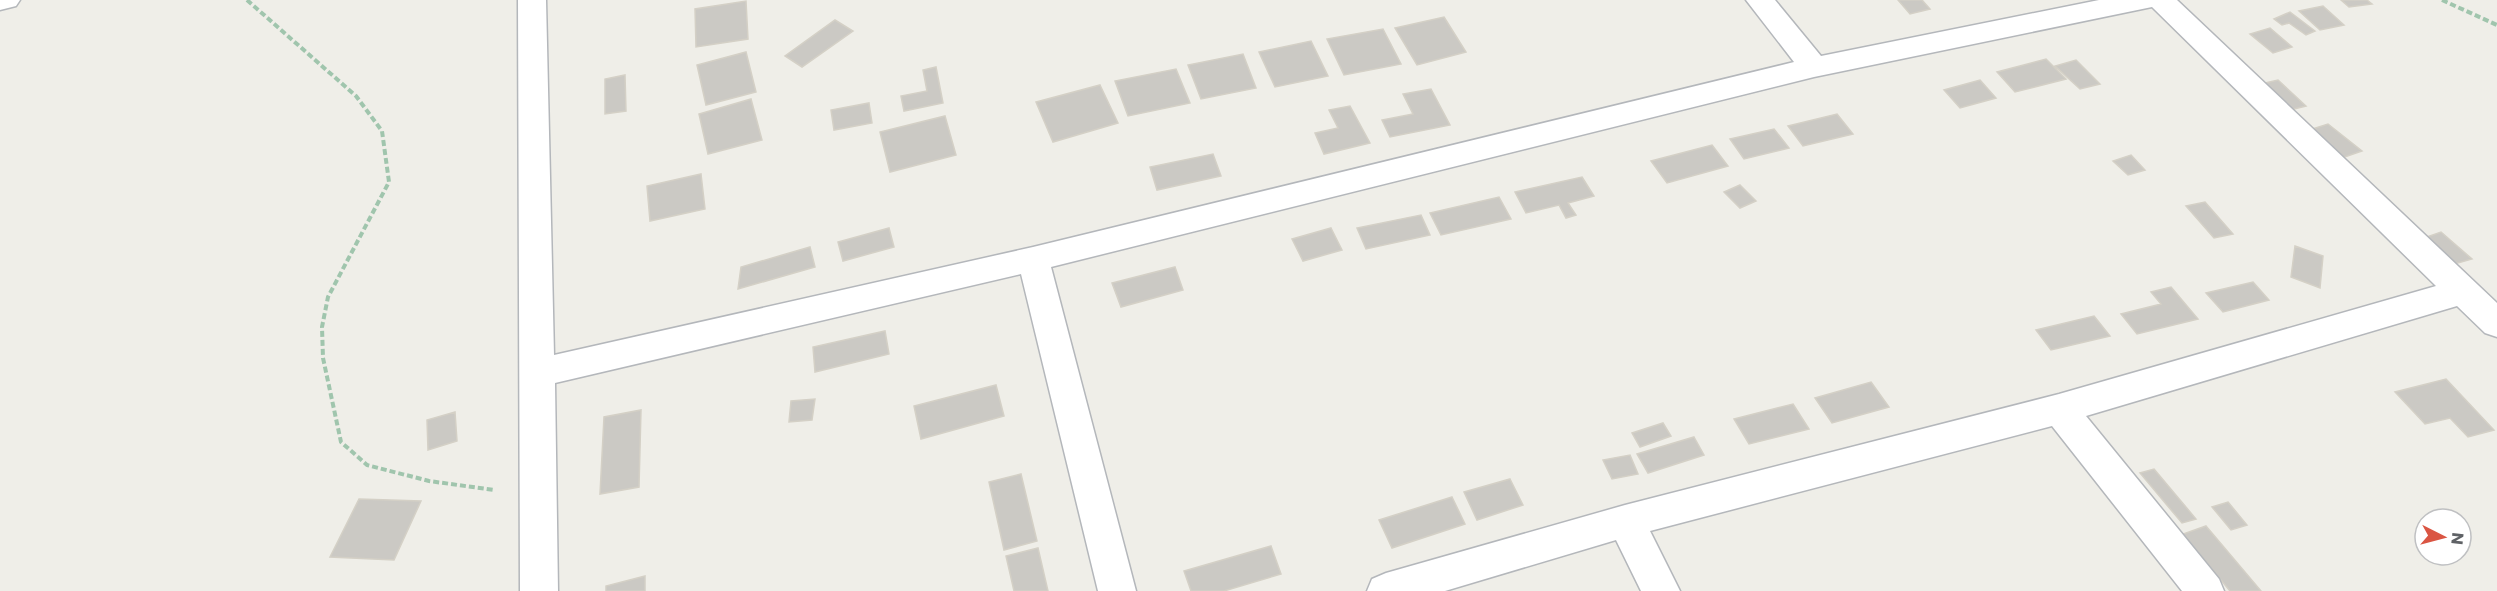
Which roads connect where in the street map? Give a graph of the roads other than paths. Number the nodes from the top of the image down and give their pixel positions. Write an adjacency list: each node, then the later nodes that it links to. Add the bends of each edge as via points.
1 (6, 0): 6 (street)
2 (532, 0): 11 (street)
3 (1760, 0): 7 (street)
4 (2144, 0): 7 (street)
5 (2160, 0): 9 (street)
6 (0, 1)
7 (1814, 67): 8 (street)
8 (1033, 259): 11 (street); 15 (street)
9 (2462, 291): 10 (street); 12 (street)
10 (2497, 324)
11 (537, 373): 14 (street)
12 (2059, 409): 13 (street); 18 (street)
13 (1625, 521): 16 (street); 17 (street)
14 (539, 591)
15 (1117, 591)
16 (1386, 591)
17 (1661, 591)
18 (2205, 591)

